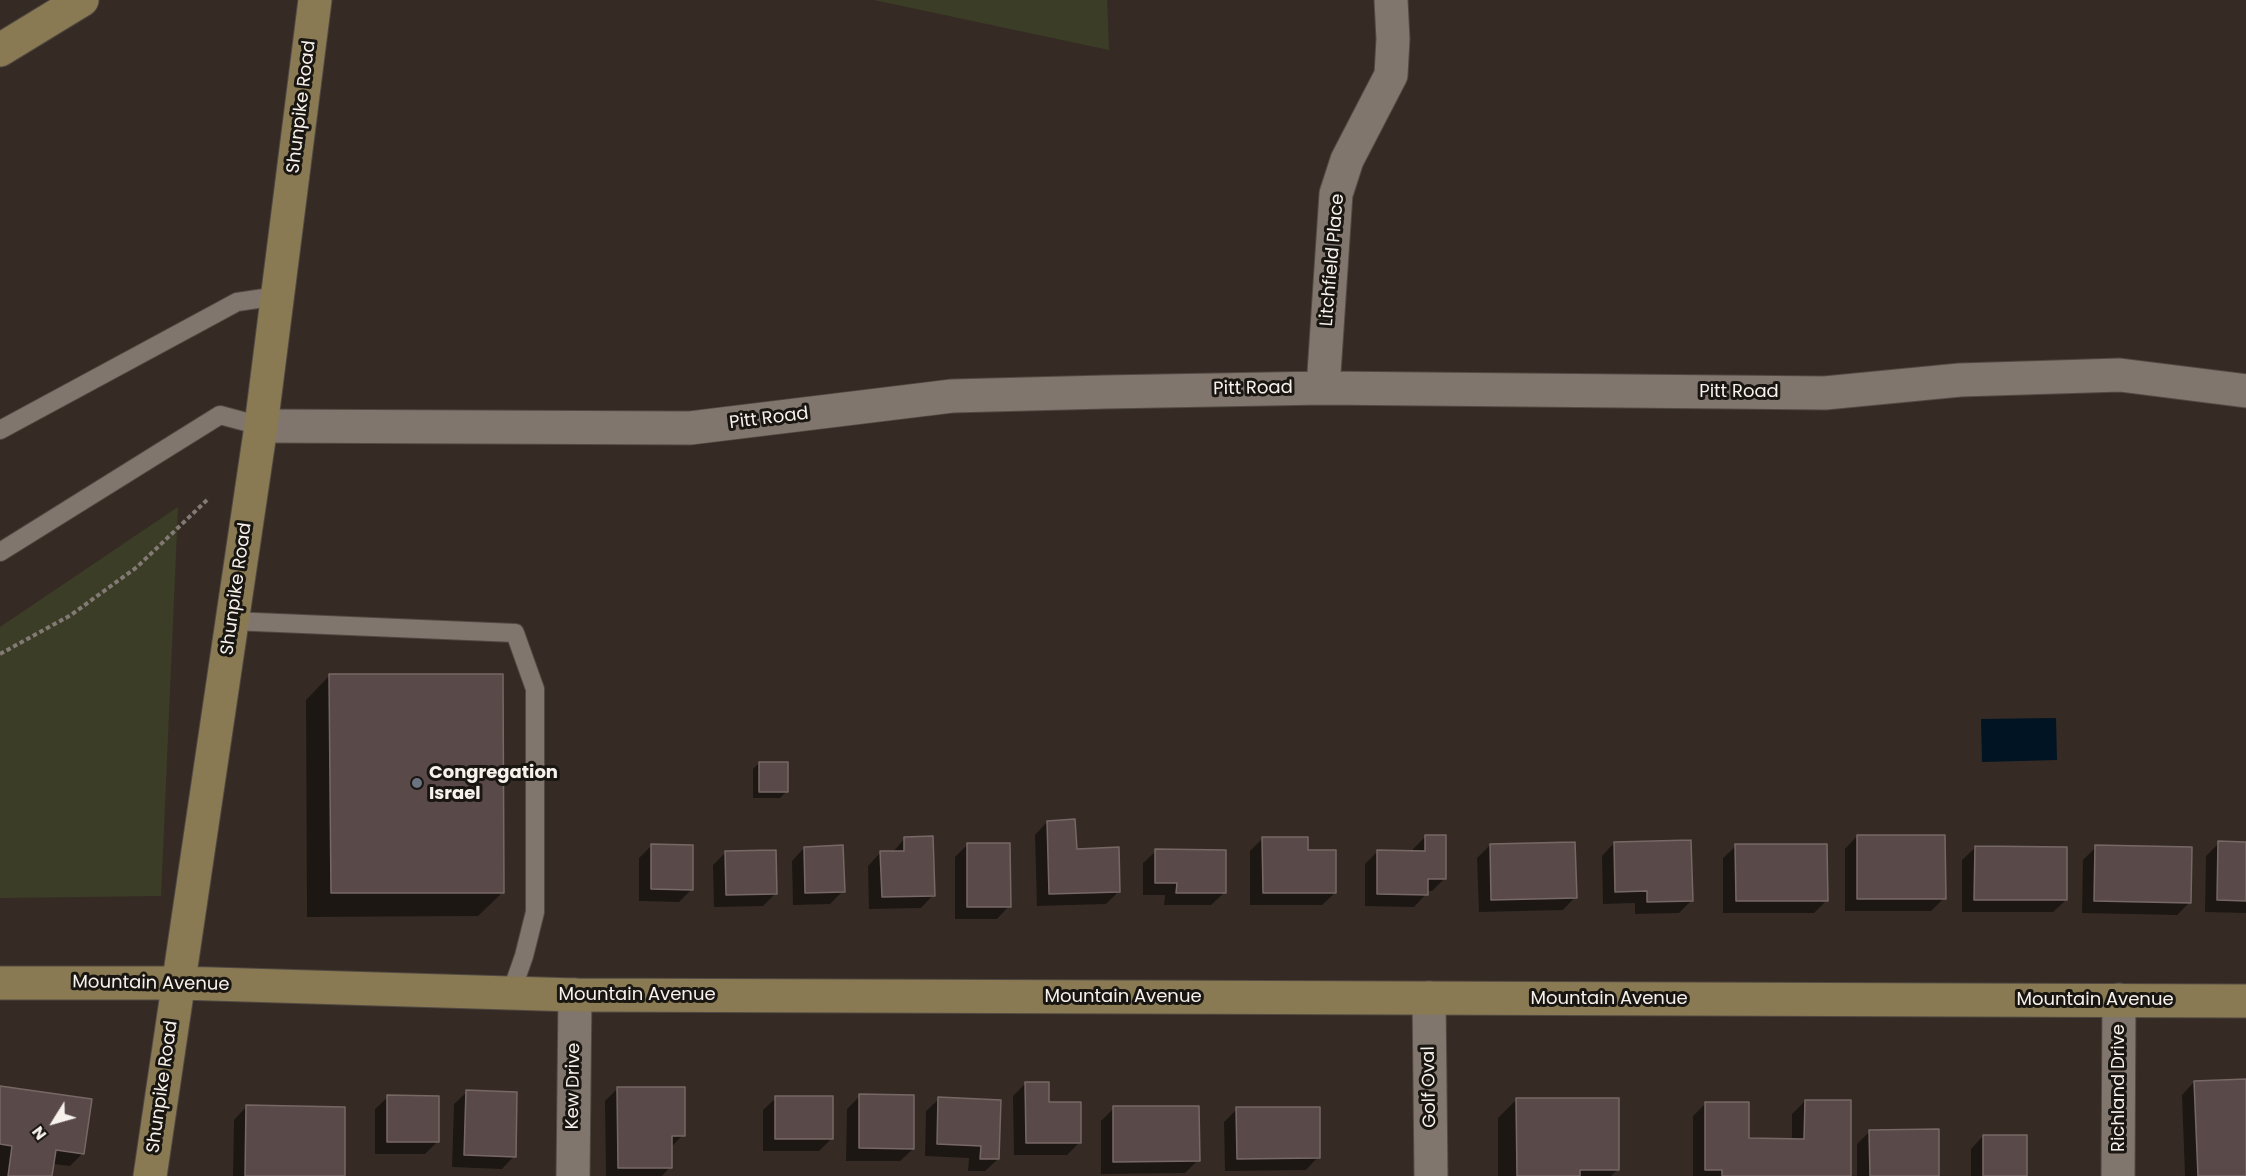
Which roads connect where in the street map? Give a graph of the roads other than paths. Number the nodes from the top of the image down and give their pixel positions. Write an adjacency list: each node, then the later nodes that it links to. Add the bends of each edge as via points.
1 (82, 0): 4 (street)
2 (315, 0): 5 (street, Shunpike Road)
3 (1391, 0): 6 (street, Litchfield Place, via 1391,75 1347,160 1336,194)
4 (0, 50)
5 (278, 296): 8 (street, Shunpike Road); 9 (lane, via 237,302)
6 (1323, 388): 7 (street, Pitt Road, via 1825,393 1960,380 2120,375); 8 (street, Pitt Road, via 952,396 690,428)
7 (2246, 391)
8 (261, 426): 10 (lane, via 220,415); 11 (street, Shunpike Road)
9 (0, 430)
10 (0, 552)
11 (232, 621): 13 (street, Shunpike Road); 14 (lane, via 515,633 535,689 535,912)
12 (0, 983): 13 (street, Mountain Avenue)
13 (179, 983): 14 (street, Mountain Avenue); 19 (street, Shunpike Road)
14 (511, 993): 15 (street, Mountain Avenue)
15 (575, 995): 16 (street, Mountain Avenue); 20 (street, Kew Drive)
16 (1429, 998): 17 (street, Mountain Avenue); 21 (street, Golf Oval)
17 (2120, 1000): 18 (street, Mountain Avenue); 22 (street, Richland Drive)
18 (2246, 1001)
19 (150, 1176)
20 (573, 1176)
21 (1431, 1176)
22 (2118, 1176)

